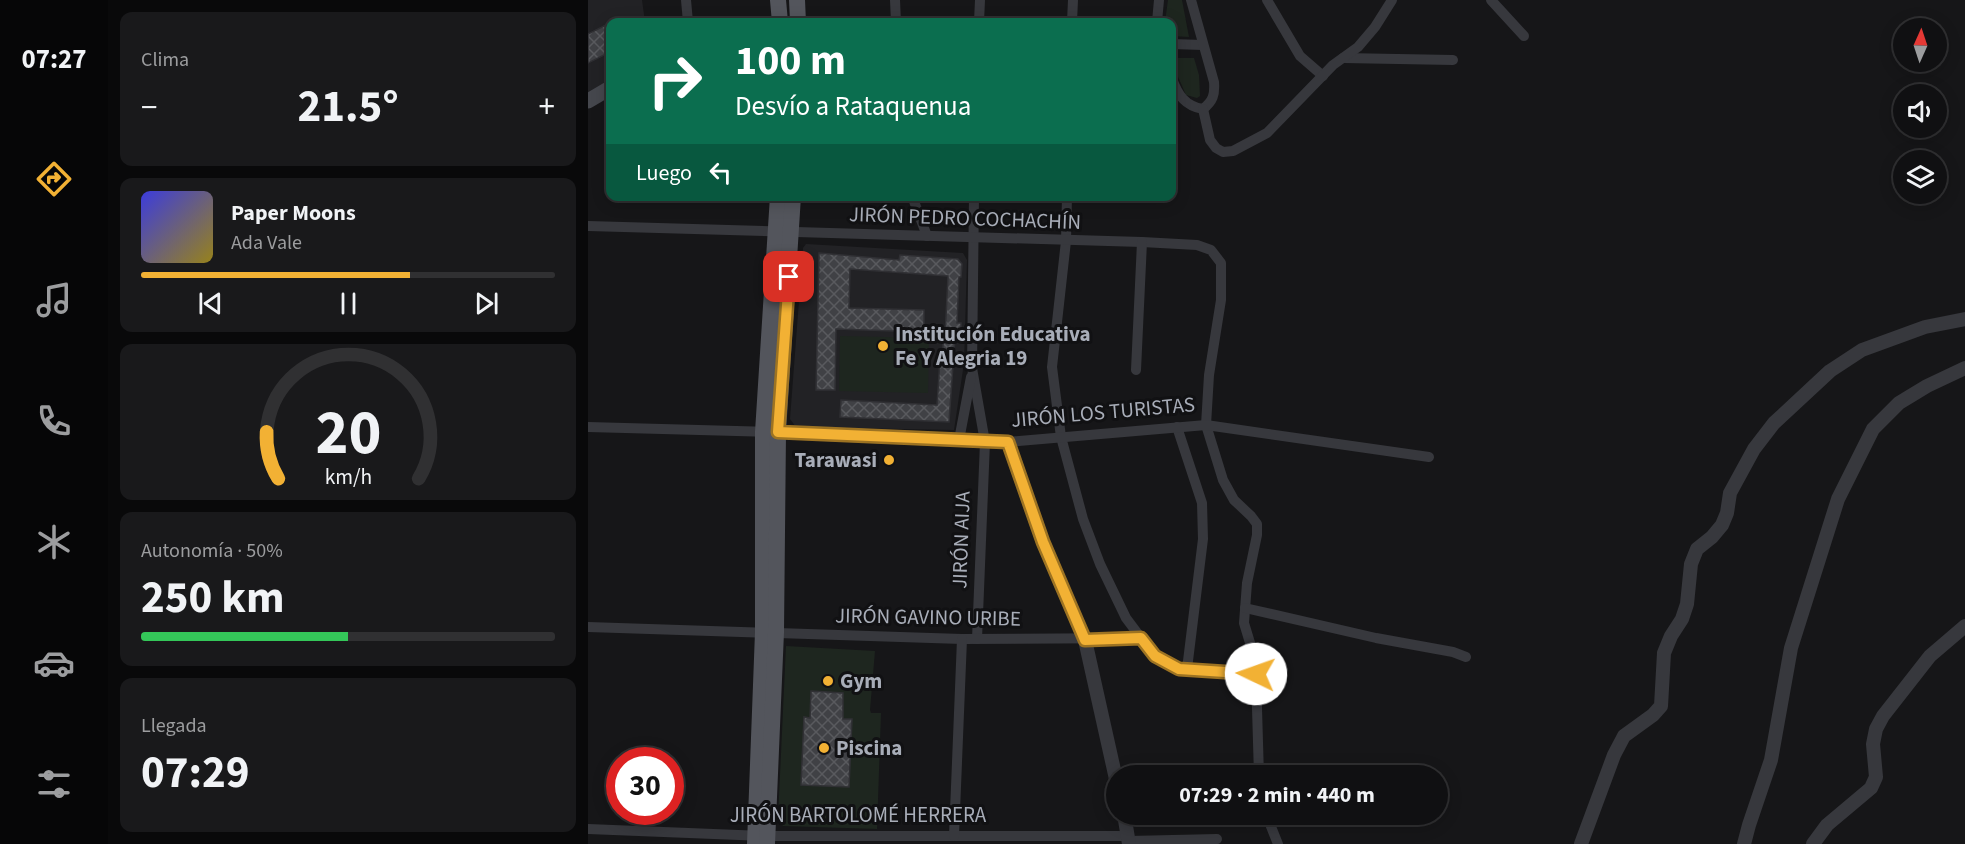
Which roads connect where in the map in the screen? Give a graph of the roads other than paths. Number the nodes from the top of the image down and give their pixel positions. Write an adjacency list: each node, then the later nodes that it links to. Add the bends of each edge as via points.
1 (686, 0): 12 (street)
2 (778, 0): 13 (main road)
3 (797, 0): 14 (main road)
4 (895, 0): 15 (street)
5 (980, 0): 16 (street)
6 (1073, 0): 17 (street)
7 (1159, 0): 18 (street)
8 (1191, 0): 21 (street)
9 (1267, 0): 24 (street, via 1300,56)
10 (1392, 0): 22 (street, via 1375,27)
11 (1491, 0): 19 (street)
12 (688, 18)
13 (780, 18)
14 (798, 18)
15 (896, 18)
16 (979, 18)
17 (1072, 18)
18 (1157, 18)
19 (1524, 36)
20 (1176, 44): 21 (street)
21 (1203, 45): 29 (street, via 1215,93 1211,103)
22 (1342, 58): 23 (street); 24 (street)
23 (1453, 60)
24 (1323, 76): 29 (street, via 1267,133 1233,151 1216,148)
25 (606, 90): 27 (main road)
26 (1176, 90): 29 (street)
27 (588, 101)
28 (606, 101): 30 (main road)
29 (1197, 108)
30 (588, 111)
31 (779, 201): 37 (main road)
32 (792, 201): 37 (main road)
33 (914, 201): 38 (street)
34 (974, 201): 39 (street)
35 (1066, 201): 40 (street)
36 (588, 226): 37 (street, JIRÓN PEDRO COCHACHÍN)
37 (784, 232): 38 (street, JIRÓN PEDRO COCHACHÍN); 49 (main road)
38 (927, 236): 39 (street, JIRÓN PEDRO COCHACHÍN)
39 (975, 238): 40 (street, JIRÓN PEDRO COCHACHÍN); 43 (street)
40 (1066, 241): 41 (street, JIRÓN PEDRO COCHACHÍN); 50 (street, via 1052,368)
41 (1142, 242): 45 (street); 46 (street, JIRÓN PEDRO COCHACHÍN, via 1197,245 1211,250 1221,263 1221,300)
42 (1965, 319): 76 (street, via 1925,327 1862,350 1830,371 1774,423 1754,449 1730,493 1722,525 1697,549 1691,564 1688,604 1664,652 1661,706 1624,736)
43 (972, 368): 51 (street); 52 (street, JIRÓN AIJA)
44 (1965, 368): 77 (street, via 1899,403 1874,429 1838,499 1791,648 1771,760)
45 (1136, 370)
46 (1206, 424): 48 (street, JIRÓN LOS TURISTAS); 54 (street, JIRÓN LOS TURISTAS); 55 (street, via 1223,480 1234,500 1257,524)
47 (588, 427): 49 (street)
48 (1177, 427): 50 (street, JIRÓN LOS TURISTAS); 64 (street, via 1202,503 1203,539)
49 (771, 432): 51 (street, JIRÓN LOS TURISTAS); 58 (main road)
50 (1061, 437): 53 (street, JIRÓN LOS TURISTAS); 59 (street, via 1083,519 1100,564 1126,618)
51 (959, 440): 52 (street, JIRÓN LOS TURISTAS)
52 (985, 442): 53 (street, JIRÓN LOS TURISTAS); 61 (street, JIRÓN AIJA)
53 (1008, 442): 62 (street, via 1043,542)
54 (1429, 457)
55 (1245, 608): 63 (street); 65 (street, via 1244,623)
56 (588, 627): 58 (street, JIRÓN GAVINO URIBE)
57 (1965, 627): 78 (street, via 1930,656 1883,716 1873,744 1876,777 1871,788 1827,825)
58 (769, 632): 60 (street, JIRÓN GAVINO URIBE); 73 (main road)
59 (1141, 638): 62 (street, JIRÓN GAVINO URIBE); 64 (street, via 1155,656 1179,669)
60 (962, 639): 61 (street, JIRÓN GAVINO URIBE); 71 (street)
61 (976, 639): 62 (street, JIRÓN GAVINO URIBE)
62 (1085, 640): 66 (street)
63 (1466, 657)
64 (1187, 669): 65 (street)
65 (1256, 674): 67 (street)
66 (1113, 765)
67 (1259, 765)
68 (1126, 825): 74 (street)
69 (1270, 825): 75 (street)
70 (588, 829): 73 (street, JIRÓN BARTOLOMÉ HERRERA)
71 (954, 836): 73 (street, JIRÓN BARTOLOMÉ HERRERA); 74 (street, JIRÓN BARTOLOMÉ HERRERA)
72 (1217, 839): 74 (street, JIRÓN BARTOLOMÉ HERRERA)
73 (761, 840)
74 (1129, 840)
75 (1278, 844)
76 (1581, 844)
77 (1744, 844)
78 (1813, 844)

